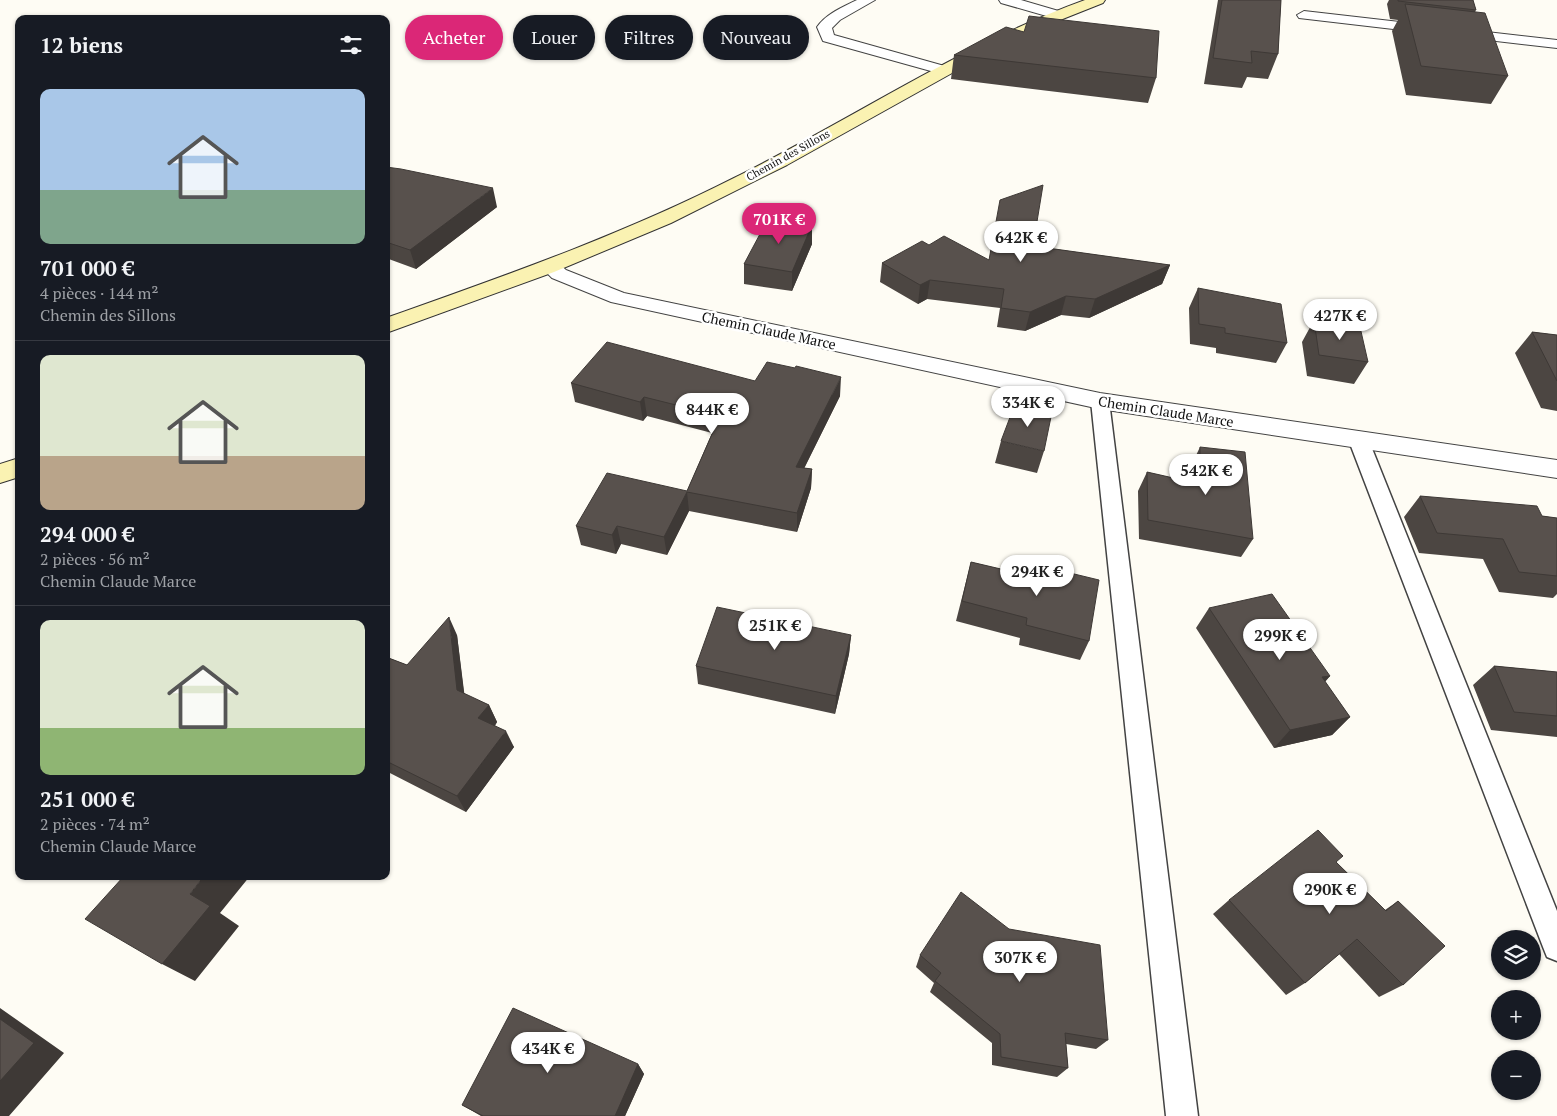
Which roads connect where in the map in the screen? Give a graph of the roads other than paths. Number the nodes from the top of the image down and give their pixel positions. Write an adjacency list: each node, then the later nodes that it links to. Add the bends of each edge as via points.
1 (868, 0): 7 (street, via 835,16 824,26 828,38)
2 (1006, 0): 4 (street)
3 (1098, 0): 4 (main road, Chemin des Sillons)
4 (1057, 14): 7 (main road, Chemin des Sillons)
5 (1304, 15): 6 (street)
6 (1557, 44)
7 (943, 70): 8 (main road, Chemin des Sillons, via 704,201)
8 (550, 266): 9 (main road, Chemin des Sillons); 10 (street, Chemin Claude Marce, via 559,274 618,298)
9 (390, 325)
10 (1100, 401): 11 (street, Chemin Claude Marce); 16 (lane)
11 (1359, 441): 13 (street, Chemin Claude Marce); 15 (lane)
12 (15, 468): 14 (main road)
13 (1557, 469)
14 (0, 474)
15 (1557, 947)
16 (1182, 1116)

